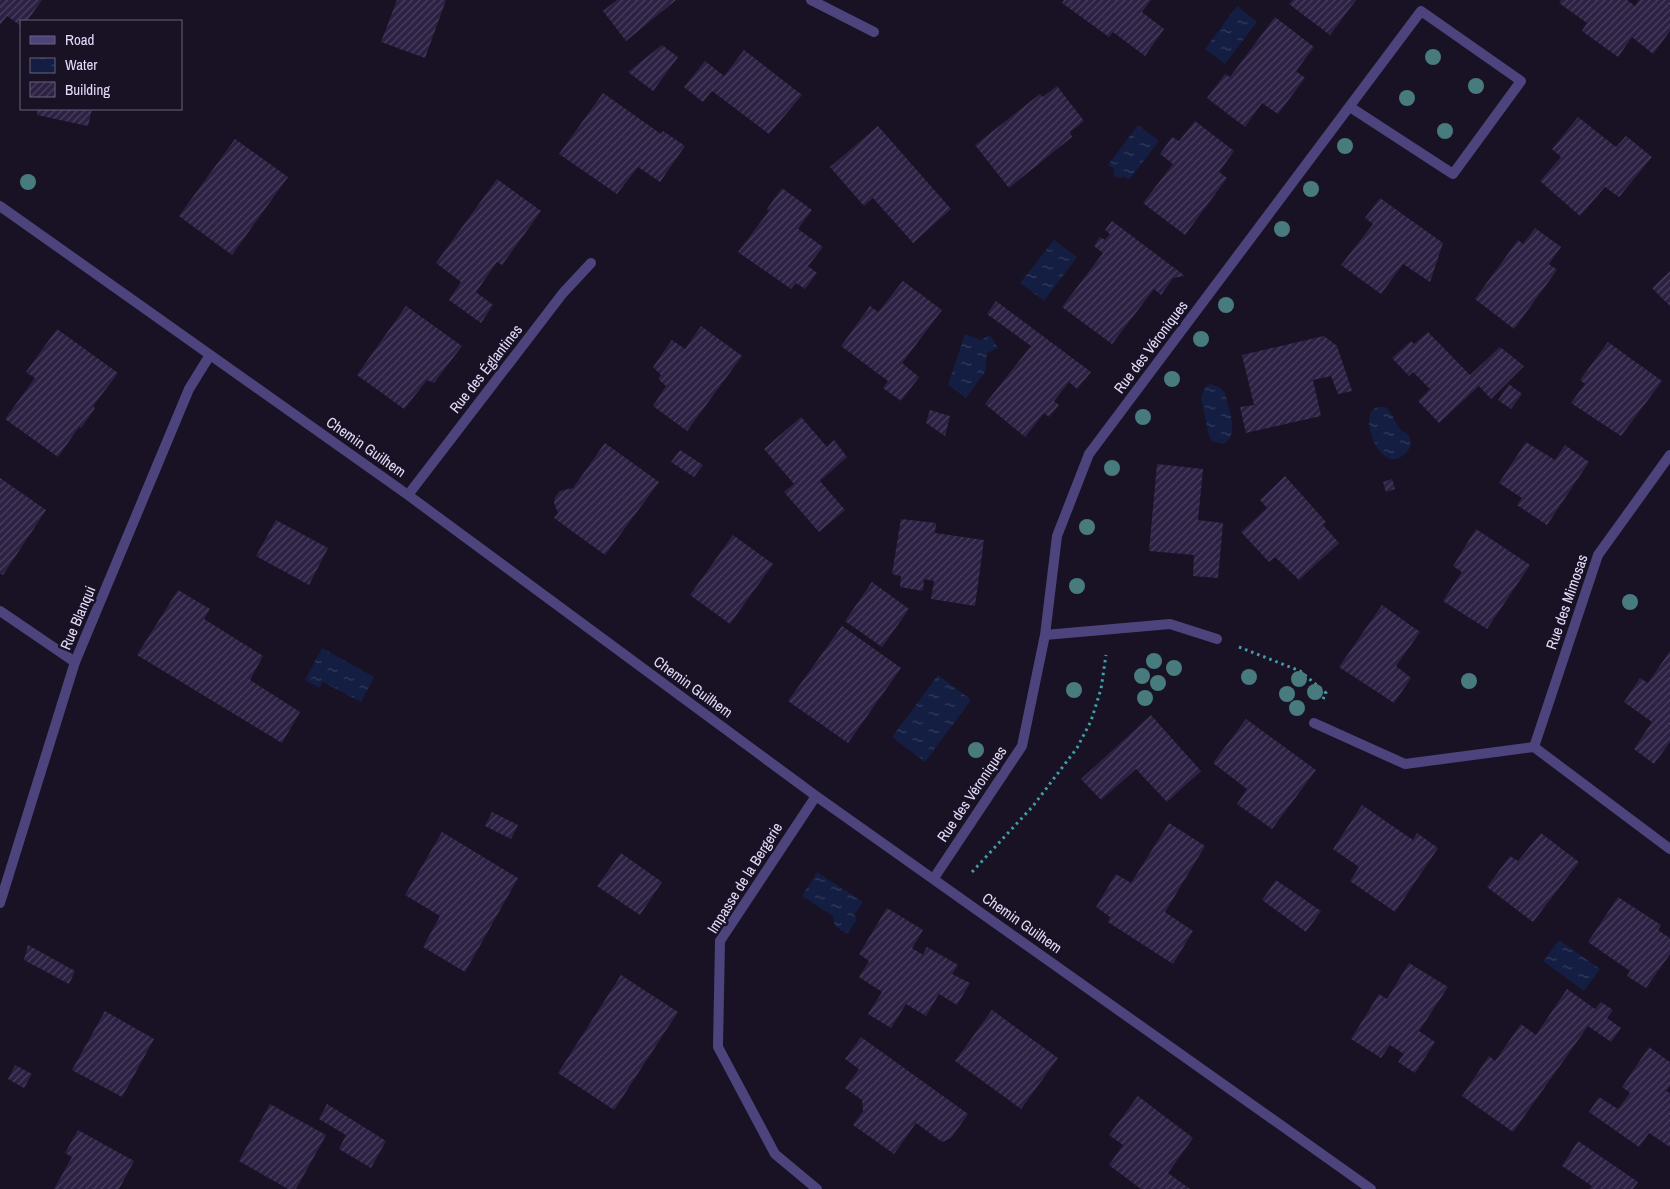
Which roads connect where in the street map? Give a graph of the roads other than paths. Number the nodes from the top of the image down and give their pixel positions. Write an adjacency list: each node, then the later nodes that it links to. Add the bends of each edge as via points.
1 (811, 0): 2 (street)
2 (874, 32)
3 (1350, 107): 3 (street, Rue des Véroniques, via 1421,10 1520,80 1453,174); 10 (street, Rue des Véroniques, via 1089,454 1057,536)
4 (0, 206): 6 (street, Chemin Guilhem)
5 (591, 263): 8 (street, Rue des Églantines, via 563,293)
6 (210, 355): 8 (street, Chemin Guilhem); 12 (street, Rue Blanqui, via 189,389)
7 (1670, 455): 14 (street, Rue des Mimosas, via 1598,556)
8 (408, 495): 15 (street, Chemin Guilhem)
9 (0, 611): 12 (street)
10 (1045, 635): 11 (street, via 1170,624); 17 (street, Rue des Véroniques, via 1022,746)
11 (1217, 639)
12 (75, 662): 18 (street, Rue Blanqui)
13 (1314, 723): 14 (street, via 1405,764)
14 (1534, 747): 16 (street)
15 (816, 796): 17 (street, Chemin Guilhem); 19 (street, Impasse de la Bergerie, via 720,941 718,1047 775,1154)
16 (1670, 849)
17 (934, 878): 20 (street, Chemin Guilhem)
18 (0, 903)
19 (817, 1189)
20 (1371, 1189)

